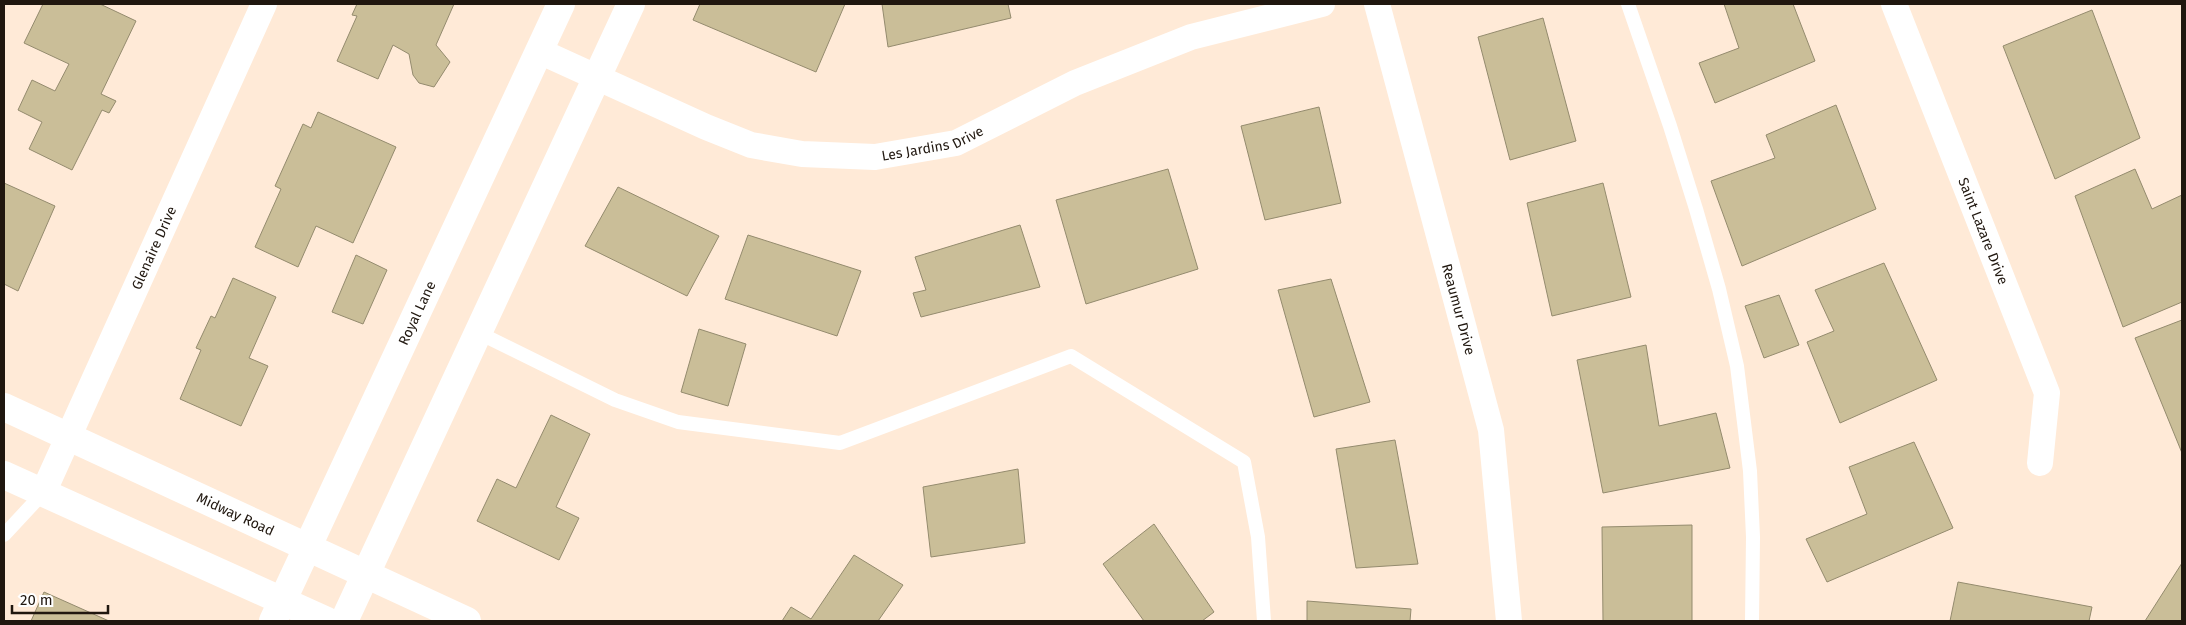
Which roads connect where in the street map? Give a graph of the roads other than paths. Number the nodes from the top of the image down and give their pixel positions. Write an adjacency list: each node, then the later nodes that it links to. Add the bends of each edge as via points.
1 (264, 4): 12 (street, Glenaire Drive)
2 (561, 4): 8 (main road, Royal Lane)
3 (631, 4): 9 (main road)
4 (1322, 4): 9 (street, Les Jardins Drive, via 1191,38 1075,82 956,143 875,157 802,154 751,145)
5 (1377, 4): 24 (street, Reaumur Drive, via 1491,430)
6 (1628, 4): 25 (lane, via 1693,200 1737,366 1750,471)
7 (1894, 4): 13 (street, Saint Lazare Drive, via 2047,393)
8 (539, 51): 9 (street, Les Jardins Drive); 17 (main road, Royal Lane)
9 (597, 78): 10 (main road)
10 (479, 333): 18 (main road); 23 (lane, via 615,400 678,422 840,443 1071,356 1244,462 1258,537)
11 (4, 407): 12 (main road, Midway Road)
12 (69, 436): 15 (street, Glenaire Drive); 17 (main road, Midway Road)
13 (2040, 463)
14 (4, 475): 15 (main road)
15 (43, 493): 16 (lane); 19 (main road)
16 (4, 535)
17 (306, 548): 18 (main road, Midway Road); 19 (main road, Royal Lane)
18 (366, 575): 21 (main road); 22 (main road, Midway Road)
19 (278, 611): 20 (main road)
20 (327, 621)
21 (344, 621)
22 (468, 621)
23 (1264, 621)
24 (1509, 621)
25 (1752, 621)

